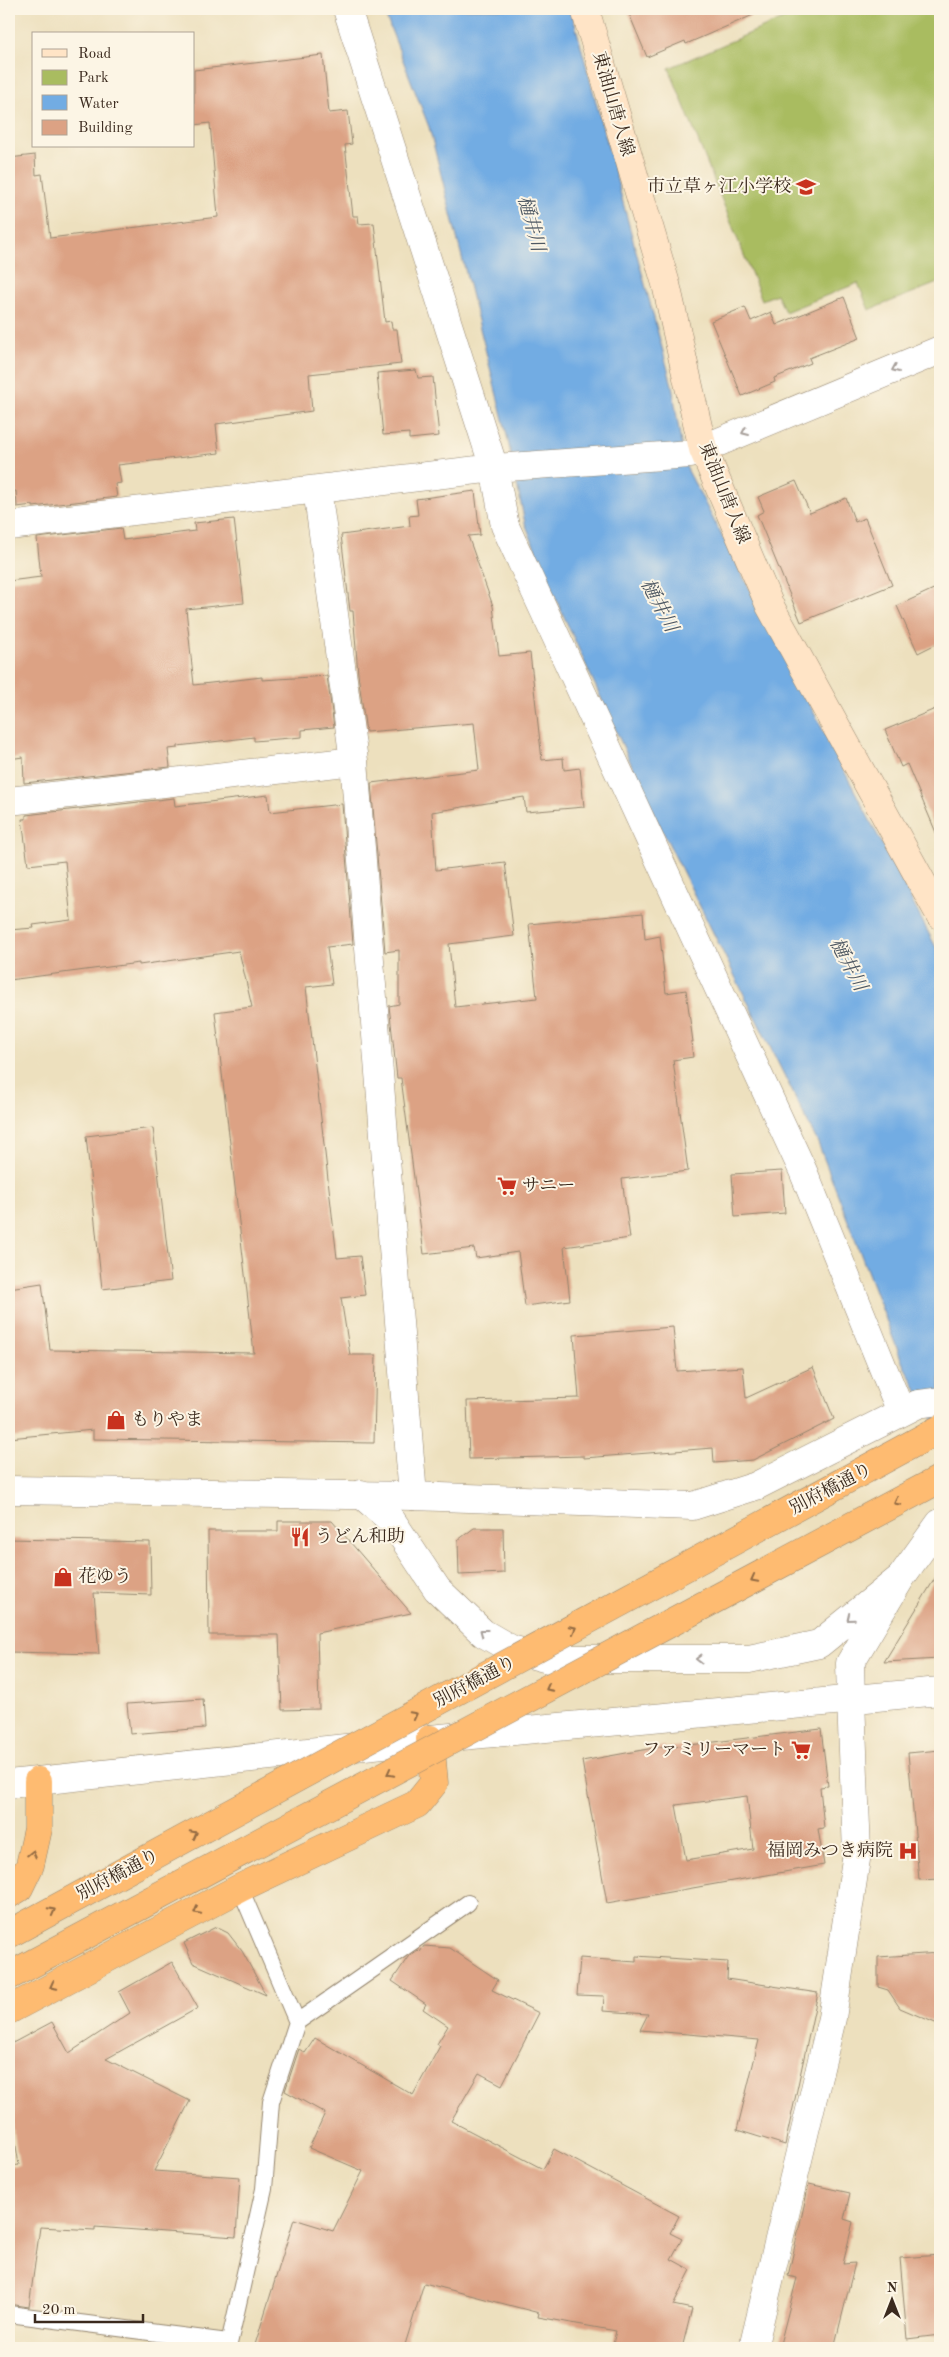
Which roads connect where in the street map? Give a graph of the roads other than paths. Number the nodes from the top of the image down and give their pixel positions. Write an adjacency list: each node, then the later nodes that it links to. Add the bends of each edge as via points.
1 (347, 9): 5 (street)
2 (585, 9): 4 (main road, 東油山唐人線, via 666,284)
3 (940, 350): 4 (street, one-way to 4)
4 (697, 452): 5 (street); 10 (main road, 東油山唐人線, via 770,606)
5 (501, 468): 6 (street); 11 (street, via 505,526 803,1171)
6 (317, 489): 7 (street); 8 (street)
7 (9, 526)
8 (354, 761): 9 (street); 16 (street)
9 (9, 801)
10 (940, 915)
11 (920, 1406): 16 (street, via 756,1486 693,1506)
12 (940, 1430): 27 (highway, 別府橋通り, one-way to 12, bridge)
13 (940, 1479): 28 (highway, one-way to 28, bridge)
14 (9, 1490): 15 (street)
15 (361, 1494): 16 (street); 18 (street, one-way to 15, via 819,1644 749,1659 548,1659 511,1649 483,1633 437,1589 392,1521)
16 (412, 1496)
17 (940, 1523): 18 (street)
18 (902, 1576): 20 (street, via 850,1663)
19 (940, 1691): 20 (street)
20 (852, 1700): 21 (street); 33 (street, via 857,1853 832,2018)
21 (430, 1739): 22 (street); 24 (highway, via 434,1783 416,1804)
22 (38, 1781): 23 (street); 25 (highway, one-way to 22, via 19,1888 30,1865 38,1829)
23 (9, 1784)
24 (240, 1888): 29 (highway, one-way to 29); 30 (lane)
25 (9, 1894)
26 (468, 1903): 30 (lane)
27 (9, 1934)
28 (9, 1976)
29 (9, 2010)
30 (297, 2022): 32 (lane, via 271,2102 264,2189)
31 (9, 2314): 32 (lane)
32 (228, 2345)
33 (752, 2348)

